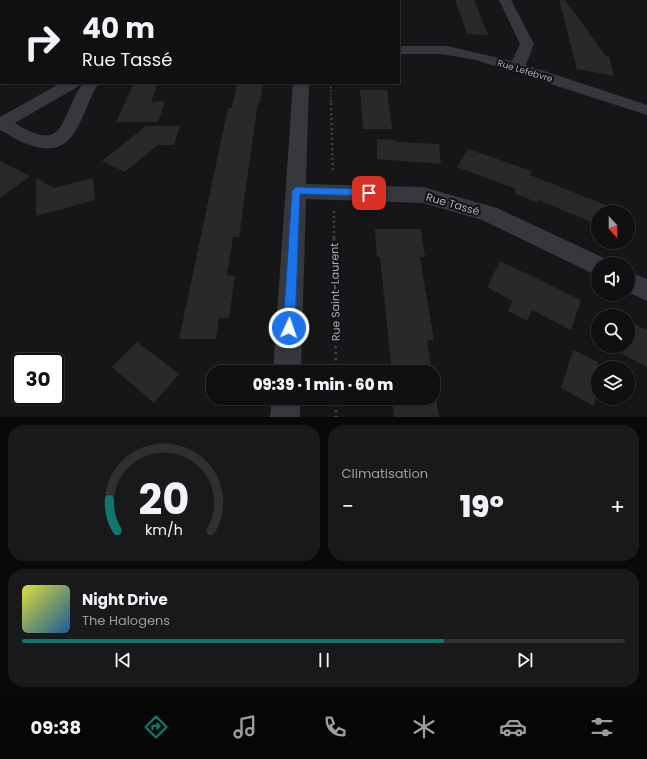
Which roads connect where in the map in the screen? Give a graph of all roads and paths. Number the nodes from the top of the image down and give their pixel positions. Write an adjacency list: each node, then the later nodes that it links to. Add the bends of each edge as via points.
1 (505, 0): 3 (street, via 527,44)
2 (400, 50): 3 (street, Rue Lefebvre, via 453,51)
3 (517, 67): 8 (street, Rue Lefebvre)
4 (71, 84): 9 (street)
5 (90, 84): 9 (street, via 83,93 68,130 59,139 42,143 26,139)
6 (301, 84): 11 (street)
7 (330, 84): 10 (path)
8 (647, 110)
9 (1, 123)
10 (334, 175)
11 (296, 191): 13 (street, Rue Tassé, via 429,196 489,214); 16 (street)
12 (334, 212): 17 (path, Rue Saint-Laurent)
13 (591, 263)
14 (635, 284): 15 (street)
15 (647, 290)
16 (287, 365)
17 (336, 365)
18 (286, 405): 20 (street)
19 (336, 405): 21 (path)
20 (285, 417)
21 (336, 417)

